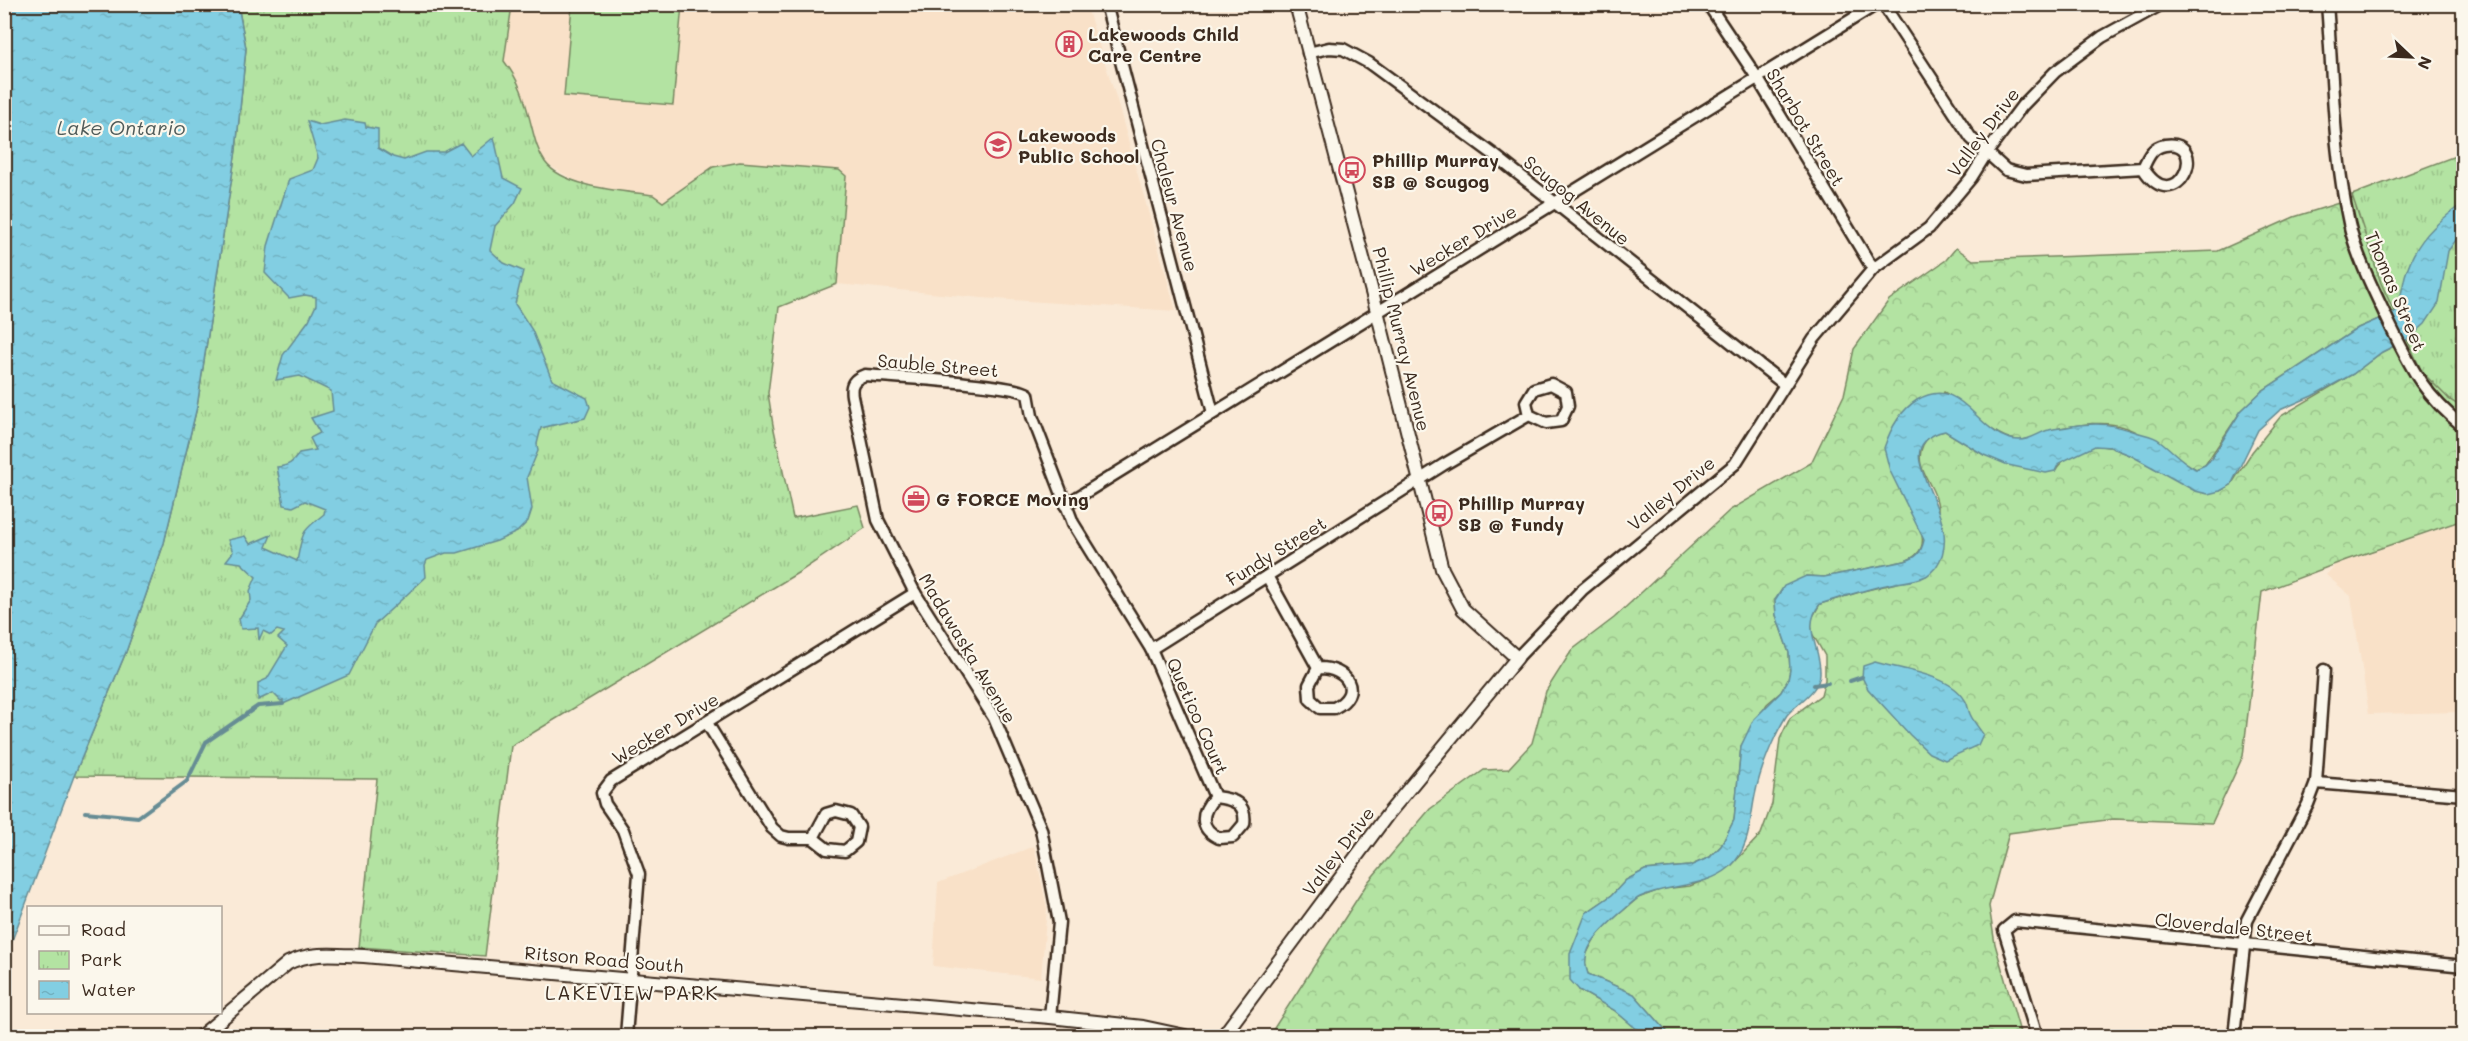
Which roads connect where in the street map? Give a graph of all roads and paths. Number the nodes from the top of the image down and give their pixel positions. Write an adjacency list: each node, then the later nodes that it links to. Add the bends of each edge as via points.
1 (1106, 4): 18 (street, Chaleur Avenue)
2 (1296, 4): 8 (street, Phillip Murray Avenue)
3 (1708, 4): 9 (street, Sharbot Street)
4 (1877, 4): 9 (street, Wecker Drive)
5 (1883, 4): 10 (street, via 1971,138)
6 (2162, 4): 10 (street, Valley Drive, via 2102,38 2055,72 2022,106)
7 (2327, 4): 20 (street, Thomas Street, via 2338,157 2350,225 2373,290 2410,364 2427,394)
8 (1308, 53): 12 (street, Scugog Avenue, via 1343,49 1369,63); 14 (street, Phillip Murray Avenue)
9 (1758, 79): 12 (street, Wecker Drive); 13 (street, Sharbot Street)
10 (1986, 154): 11 (street, via 2006,170 2026,175); 13 (street, Valley Drive, via 1929,228)
11 (2143, 168): 11 (street, via 2157,182 2174,185 2187,174 2189,162 2185,152 2166,145 2155,149)
12 (1555, 204): 14 (street, Wecker Drive); 16 (street, Scugog Avenue)
13 (1874, 269): 16 (street, Valley Drive, via 1814,339)
14 (1377, 311): 18 (street, Wecker Drive); 21 (street, Phillip Murray Avenue)
15 (865, 375): 17 (street, Sauble Street); 24 (street, Madawaska Avenue, via 855,380 851,391 878,520)
16 (1784, 384): 26 (street, Valley Drive, via 1736,464 1582,591)
17 (1008, 388): 22 (street, Quetico Court, via 1024,391 1030,400 1032,416)
18 (1212, 413): 22 (street, Wecker Drive)
19 (1529, 415): 21 (street, Fundy Street)
20 (2463, 427)
21 (1419, 480): 23 (street, Fundy Street); 26 (street, Phillip Murray Avenue, via 1442,569 1463,609)
22 (1065, 505): 25 (street, Quetico Court)
23 (1267, 576): 25 (street, Fundy Street); 27 (street)
24 (915, 592): 29 (street, Wecker Drive); 37 (street, Madawaska Avenue, via 994,718 1041,829 1059,922)
25 (1151, 649): 32 (street, Quetico Court)
26 (1516, 658): 43 (street, Valley Drive, via 1388,813)
27 (1317, 668)
28 (2324, 670): 30 (street)
29 (706, 723): 33 (street, via 772,828 780,836); 36 (street, Wecker Drive, via 611,781 602,793 623,830 639,874)
30 (2316, 783): 31 (street); 34 (street, via 2247,920)
31 (2463, 795)
32 (1215, 797)
33 (813, 838): 33 (street, via 827,849 845,851 856,842 859,827 851,815 836,811 826,814)
34 (2243, 945): 35 (street, Cloverdale Street); 44 (street, Cloverdale Street, via 2015,921 2004,930); 45 (street)
35 (2463, 966)
36 (629, 980): 37 (street, Ritson Road South); 38 (street, Ritson Road South, via 318,954 288,963); 41 (street)
37 (1050, 1017): 42 (street, Ritson Road South, via 1143,1027)
38 (220, 1020): 39 (street, Ritson Road South); 40 (street)
39 (201, 1036)
40 (222, 1036)
41 (626, 1036)
42 (1185, 1036)
43 (1223, 1036)
44 (2037, 1036)
45 (2234, 1036)

